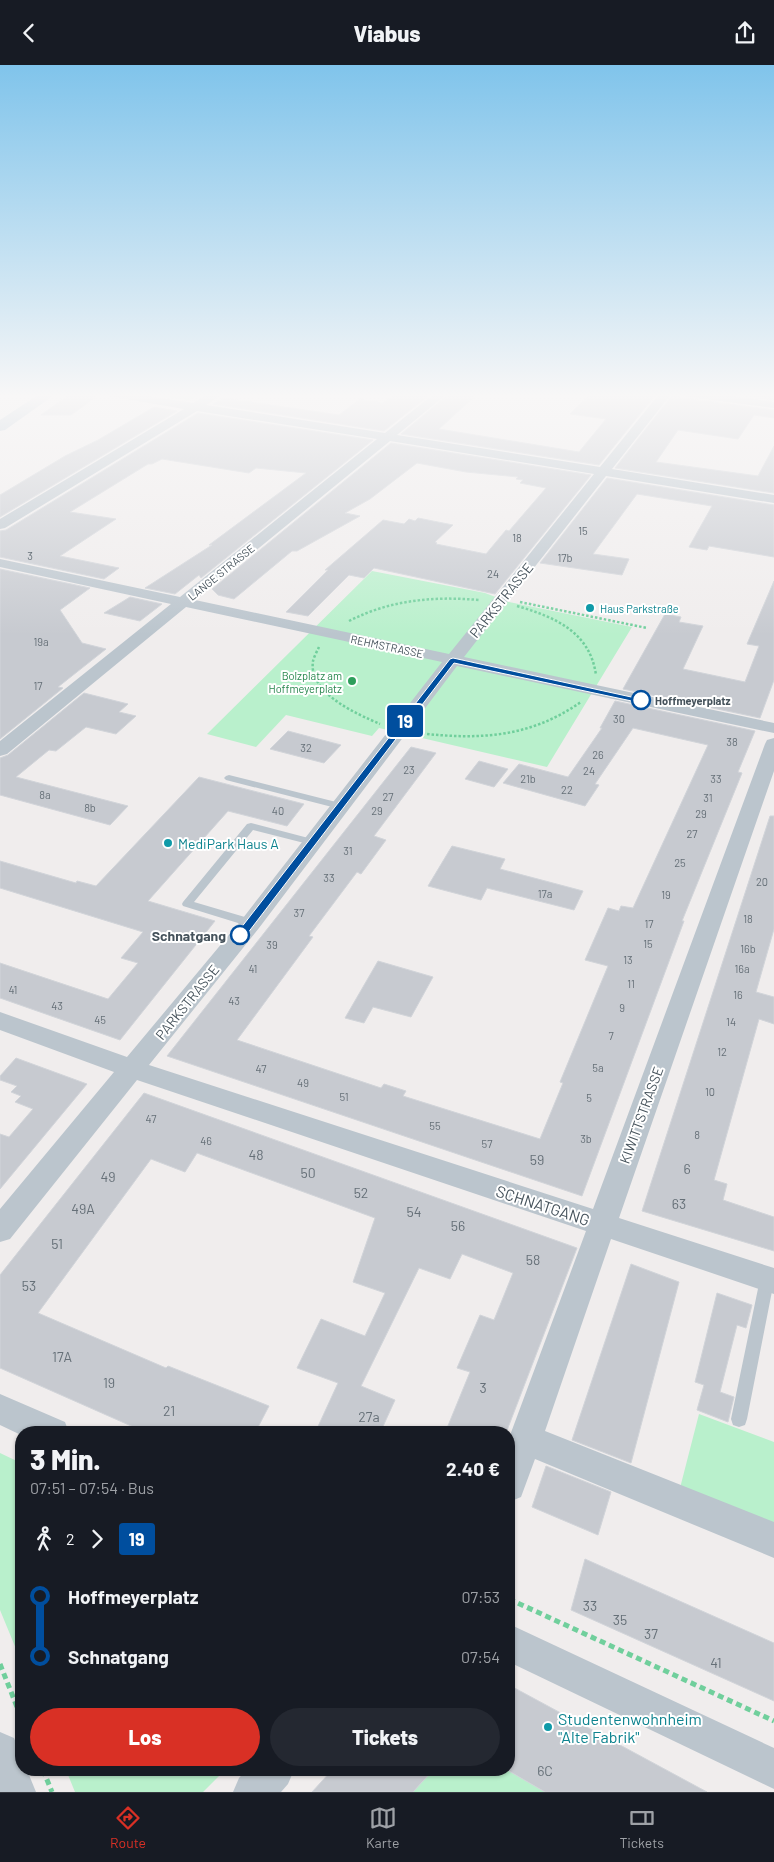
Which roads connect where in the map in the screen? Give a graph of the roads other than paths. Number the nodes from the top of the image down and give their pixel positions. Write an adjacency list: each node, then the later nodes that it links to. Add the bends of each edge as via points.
1 (85, 474): 6 (street)
2 (344, 474): 8 (street, LANGE STRASSE)
3 (603, 474): 9 (street, PARKSTRASSE)
4 (614, 474): 5 (street)
5 (774, 499)
6 (0, 525)
7 (0, 563): 8 (street, REHMSTRASSE)
8 (183, 603): 9 (street, REHMSTRASSE); 12 (street, LANGE STRASSE)
9 (453, 660): 10 (street, REHMSTRASSE); 14 (street, PARKSTRASSE)
10 (774, 729)
11 (774, 744): 19 (street, KIWITTSTRASSE)
12 (0, 750)
13 (229, 778): 14 (lane)
14 (340, 806): 15 (street, PARKSTRASSE)
15 (312, 842): 16 (street, PARKSTRASSE); 16 (lane, via 252,826 187,904)
16 (251, 923): 18 (street, PARKSTRASSE)
17 (0, 1021): 18 (street, SCHNATGANG)
18 (133, 1069): 19 (street, SCHNATGANG); 20 (street, PARKSTRASSE)
19 (602, 1224): 21 (street, SCHNATGANG); 25 (street, KIWITTSTRASSE)
20 (0, 1230)
21 (771, 1280): 23 (lane)
22 (0, 1409): 24 (street)
23 (739, 1419)
24 (38, 1426)
25 (525, 1439): 26 (street, KIWITTSTRASSE); 27 (street)
26 (515, 1468)
27 (774, 1540)
28 (515, 1646): 30 (street)
29 (0, 1752): 32 (street)
30 (774, 1769)
31 (268, 1776): 33 (street)
32 (16, 1792)
33 (253, 1792)

